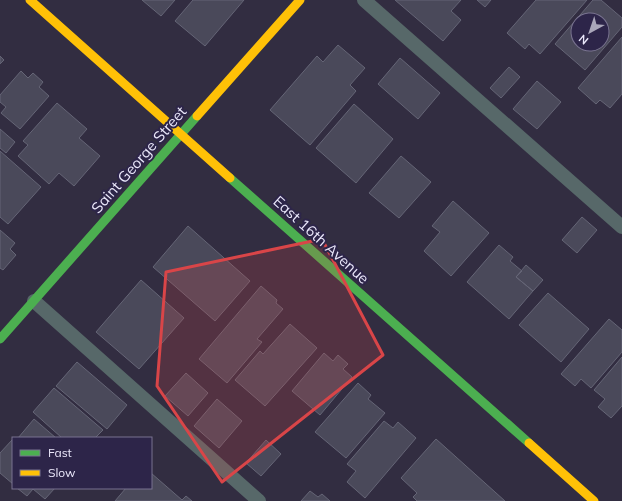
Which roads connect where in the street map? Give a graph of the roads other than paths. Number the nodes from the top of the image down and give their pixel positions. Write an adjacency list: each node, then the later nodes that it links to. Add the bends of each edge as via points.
1 (30, 0): 4 (street, East 16th Avenue)
2 (300, 0): 4 (street, Saint George Street)
3 (364, 0): 5 (lane)
4 (181, 134): 6 (street, Saint George Street); 9 (street, East 16th Avenue)
5 (622, 227)
6 (34, 301): 7 (street, Saint George Street); 8 (lane)
7 (0, 339)
8 (259, 501)
9 (594, 501)

